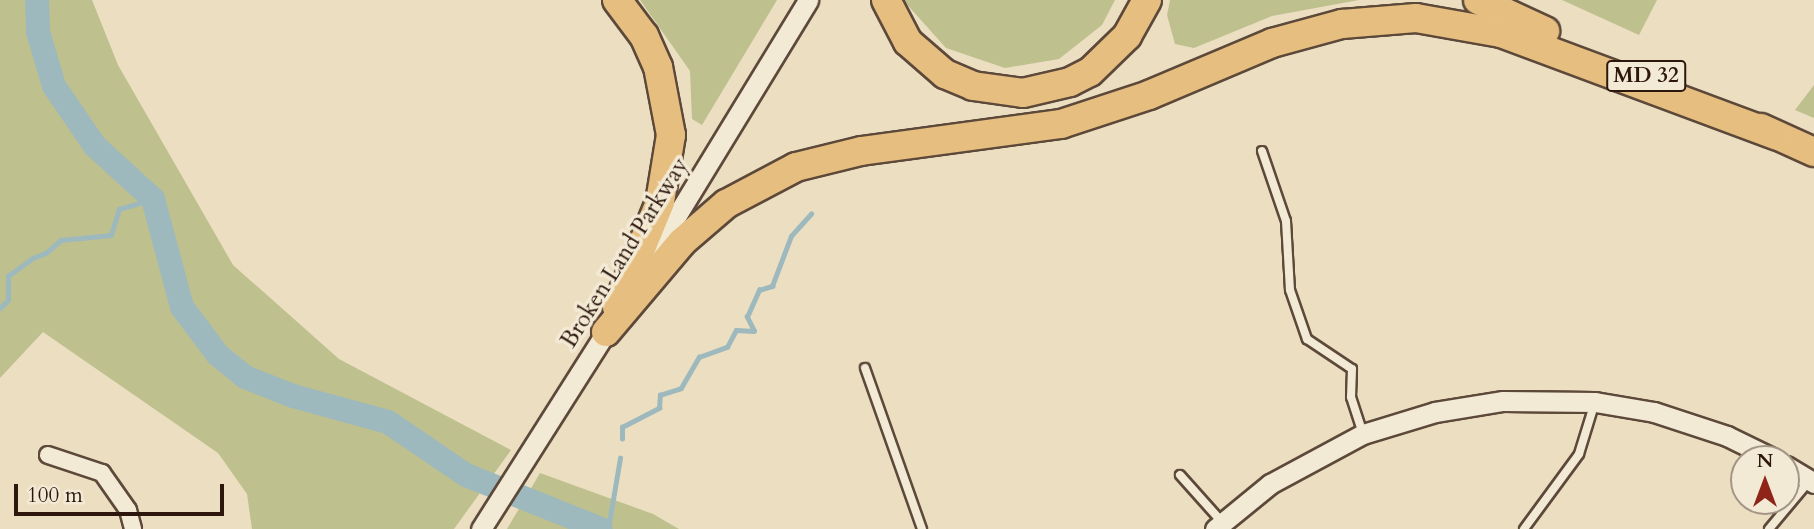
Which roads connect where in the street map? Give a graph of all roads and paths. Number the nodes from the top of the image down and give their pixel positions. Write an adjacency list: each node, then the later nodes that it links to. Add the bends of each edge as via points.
1 (617, 0): 9 (highway, via 644,36 658,67 671,135 660,202)
2 (808, 0): 9 (street, Broken Land Parkway)
3 (886, 0): 4 (highway, via 908,41 945,74 973,86 1023,93 1058,86 1090,72 1127,36)
4 (1147, 0)
5 (1478, 0): 6 (highway, MD 32)
6 (1776, 135): 8 (highway, MD 32); 9 (highway, via 1501,33 1416,18 1342,24 1272,43 1149,95 1061,124 861,151 796,167 726,204 682,242)
7 (1262, 151): 12 (lane, via 1286,221 1290,289 1307,339 1352,369 1351,397)
8 (1814, 152)
9 (606, 332): 19 (street, Broken Land Parkway)
10 (865, 368): 20 (lane)
11 (1595, 402): 12 (street, via 1534,399 1471,405); 13 (street, via 1689,422); 21 (lane, via 1579,454)
12 (1363, 434): 17 (street, via 1270,484)
13 (1742, 445)
14 (48, 455): 18 (street, via 102,473 128,510)
15 (1180, 475): 17 (lane)
16 (1813, 479): 22 (lane)
17 (1219, 525)
18 (133, 529)
19 (481, 529)
20 (922, 529)
21 (1524, 529)
22 (1769, 529)

